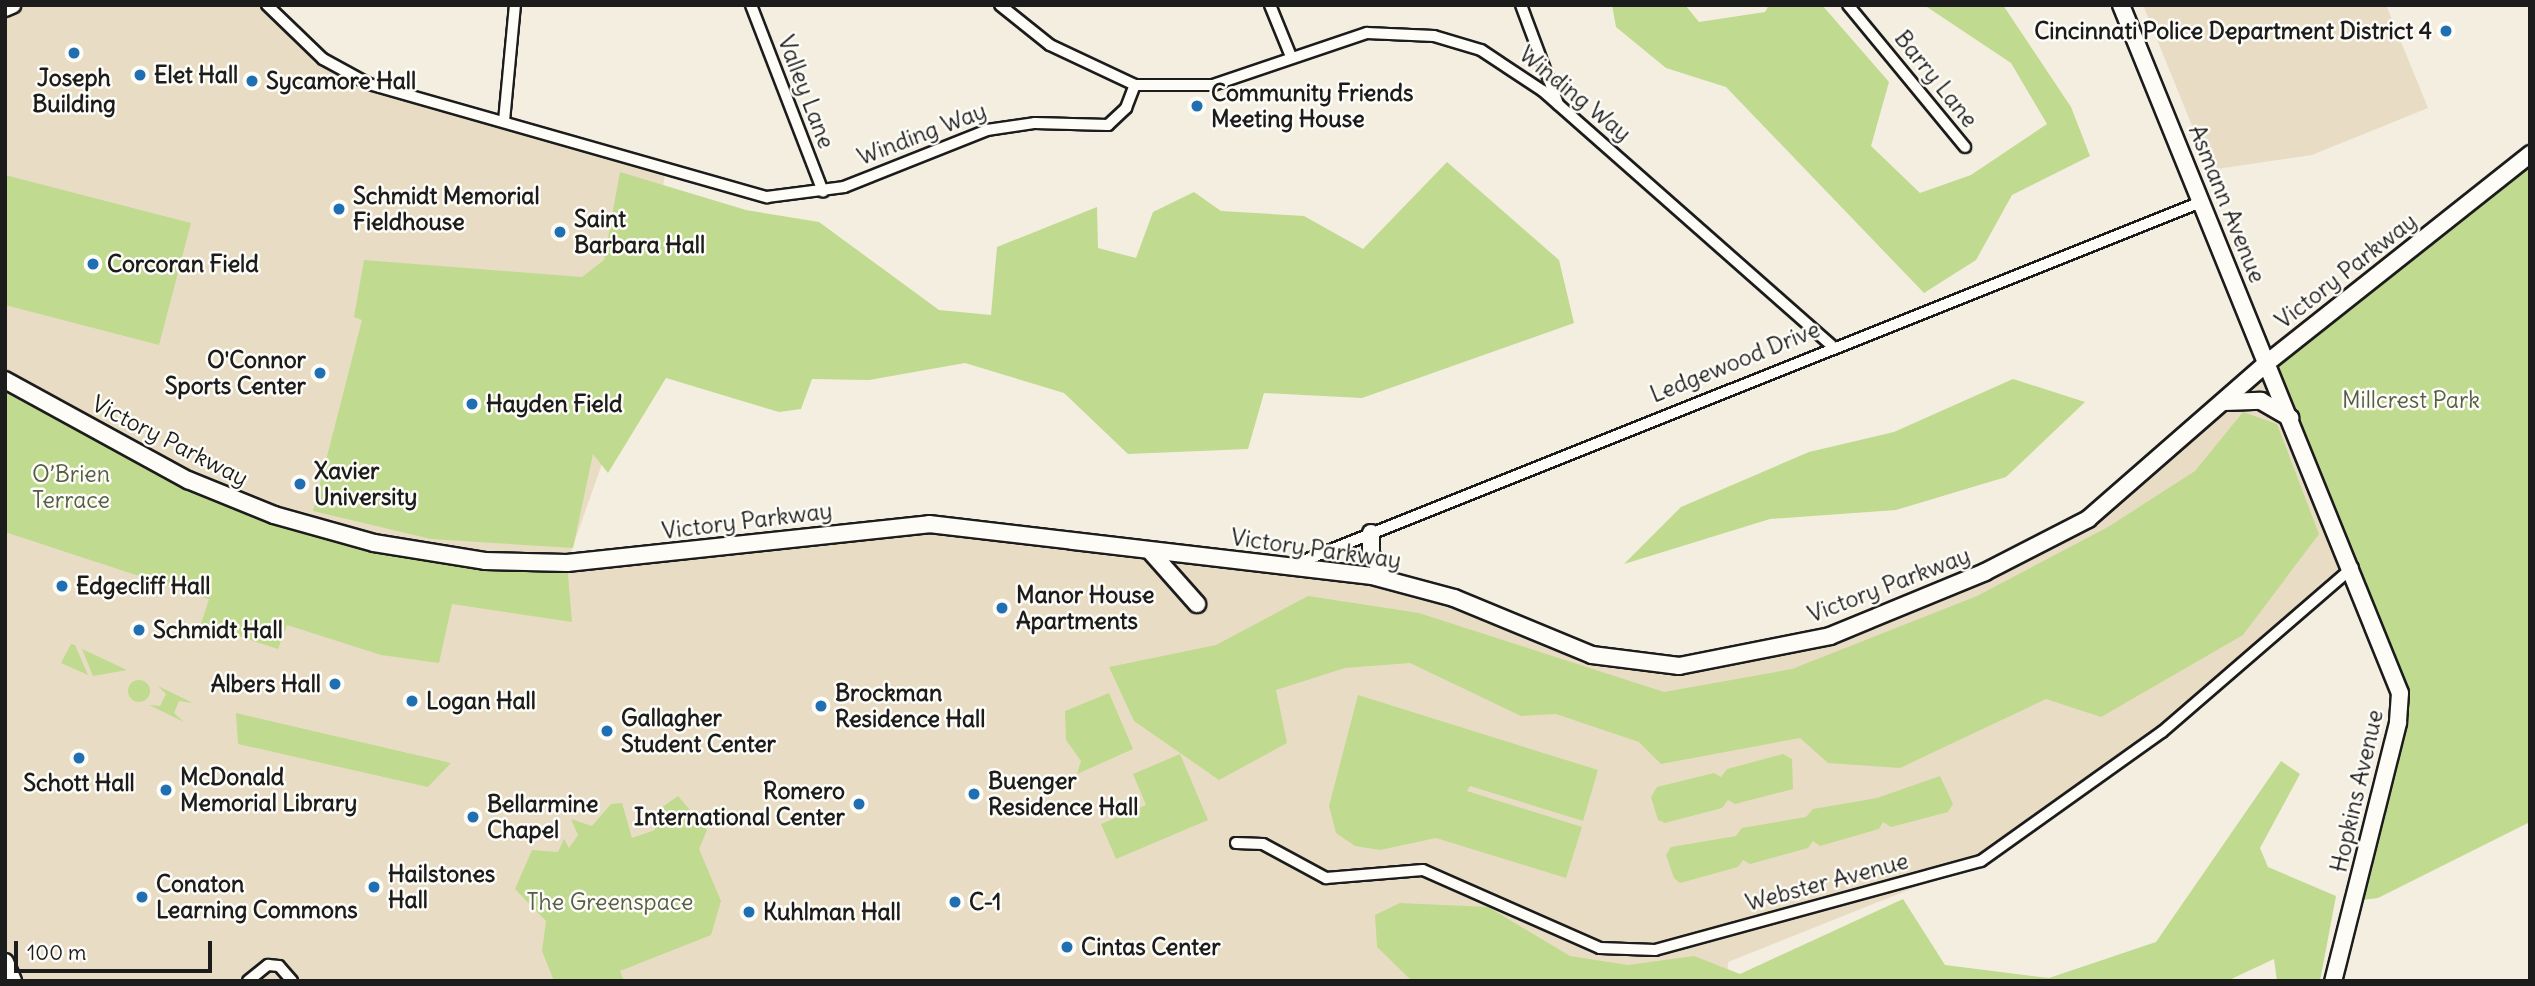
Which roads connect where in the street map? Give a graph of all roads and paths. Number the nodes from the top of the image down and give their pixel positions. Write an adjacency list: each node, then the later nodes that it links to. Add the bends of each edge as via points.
1 (12, 5): 10 (street)
2 (267, 5): 14 (street, Winding Way, via 342,72 415,100)
3 (515, 5): 14 (street)
4 (751, 5): 17 (street, Valley Lane)
5 (999, 5): 12 (street, via 1049,46)
6 (1270, 5): 11 (street)
7 (1521, 5): 13 (street)
8 (1848, 5): 15 (street, Barry Lane)
9 (2121, 5): 18 (street, Asmann Avenue)
10 (5, 8)
11 (1290, 54): 12 (street, Winding Way, via 1213,85); 13 (street, Winding Way, via 1355,34 1434,36 1503,62)
12 (1135, 85): 17 (street, Winding Way, via 1126,108 1108,125 1035,123 986,130)
13 (1560, 108): 19 (street, Winding Way)
14 (503, 121): 17 (street, Winding Way, via 738,191 786,198)
15 (1965, 146)
16 (2530, 154): 20 (street, Victory Parkway)
17 (823, 192)
18 (2201, 202): 19 (street, Ledgewood Drive); 20 (street, Asmann Avenue)
19 (1831, 345): 25 (street, Ledgewood Drive)
20 (2267, 362): 22 (street, Victory Parkway); 23 (street, Asmann Avenue)
21 (5, 380): 26 (street, Victory Parkway, via 234,500 350,537 485,561 567,564 929,524)
22 (2224, 402): 23 (street, via 2261,401); 29 (street, Victory Parkway, via 2126,491 2057,537 1830,636 1729,660 1679,666 1613,660)
23 (2291, 419): 24 (street, Asmann Avenue)
24 (2323, 497): 27 (street, Hopkins Avenue)
25 (1371, 533): 28 (street, Ledgewood Drive); 29 (street, via 1371,555)
26 (1150, 551): 28 (street, Victory Parkway); 30 (street)
27 (2353, 567): 31 (street, Webster Avenue, via 2162,732 1981,861 1655,950 1600,948 1423,870 1326,878 1263,844); 36 (street, Hopkins Avenue, via 2397,678 2401,708)
28 (1287, 568): 29 (street, Victory Parkway)
29 (1389, 580)
30 (1197, 604)
31 (1236, 843)
32 (5, 962): 33 (street)
33 (13, 981)
34 (248, 981): 35 (street, via 268,965 279,965)
35 (292, 981)
36 (2333, 981)

